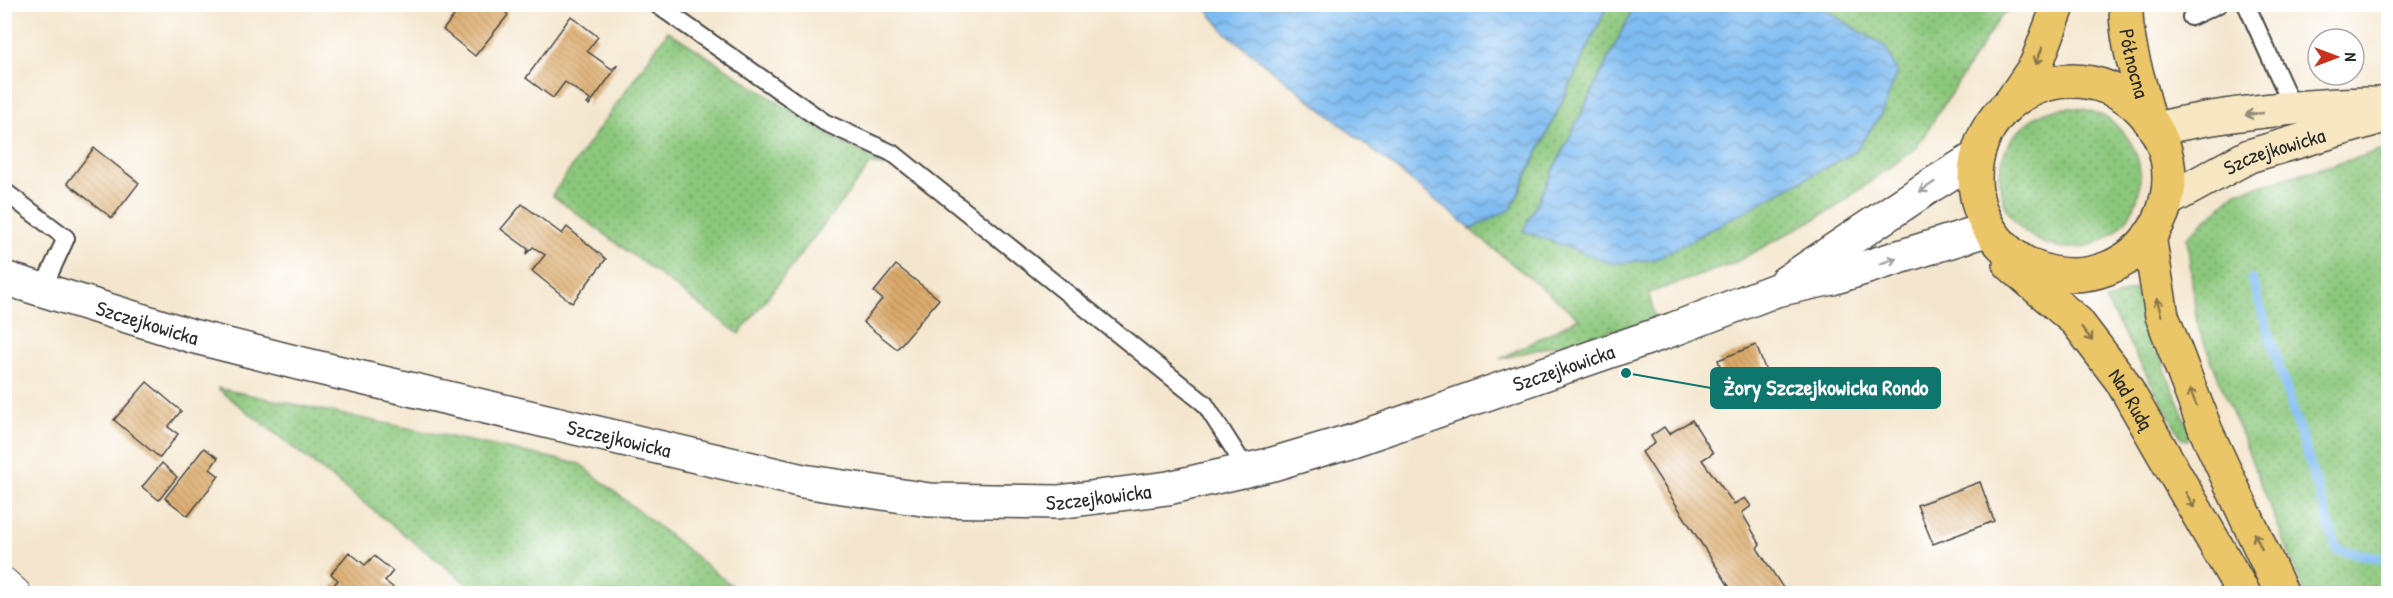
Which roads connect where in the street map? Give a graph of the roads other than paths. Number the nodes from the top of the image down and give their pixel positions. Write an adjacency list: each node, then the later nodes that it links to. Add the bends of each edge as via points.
1 (656, 4): 20 (lane, via 824,122 894,154 1205,404)
2 (2059, 4): 7 (main road, one-way to 7, via 2036,65)
3 (2126, 4): 11 (main road, Północna, via 2130,56)
4 (2219, 4): 6 (lane)
5 (2246, 4): 9 (lane)
6 (2191, 17)
7 (2011, 103): 11 (main road, via 2044,85 2082,82 2118,93); 12 (main road, via 1990,127)
8 (2388, 104): 9 (main road, Szczejkowicka)
9 (2294, 110): 11 (main road, Szczejkowicka, one-way to 11)
10 (2388, 115): 14 (main road, Szczejkowicka, via 2249,156)
11 (2152, 124): 14 (main road, via 2168,167)
12 (1977, 157): 15 (main road, via 1977,201); 19 (street, Szczejkowicka, one-way to 19)
13 (4, 191): 18 (lane, via 66,238)
14 (2166, 201): 16 (main road)
15 (1989, 229): 16 (main road, via 2018,259 2068,275 2113,266); 19 (street, Szczejkowicka, one-way to 15, via 1832,278); 23 (main road, Nad Rudą, one-way to 23, via 2013,269 2077,322 2121,380)
16 (2149, 236): 24 (main road, one-way to 16, via 2206,431 2165,325)
17 (4, 278): 18 (street, Szczejkowicka)
18 (42, 290): 20 (street, Szczejkowicka, via 192,336 298,363 680,454 864,492 986,503 1058,502 1168,488)
19 (1776, 290): 20 (street, Szczejkowicka, via 1353,440)
20 (1247, 470)
21 (4, 585): 22 (street)
22 (15, 594)
23 (2244, 594)
24 (2282, 594)

